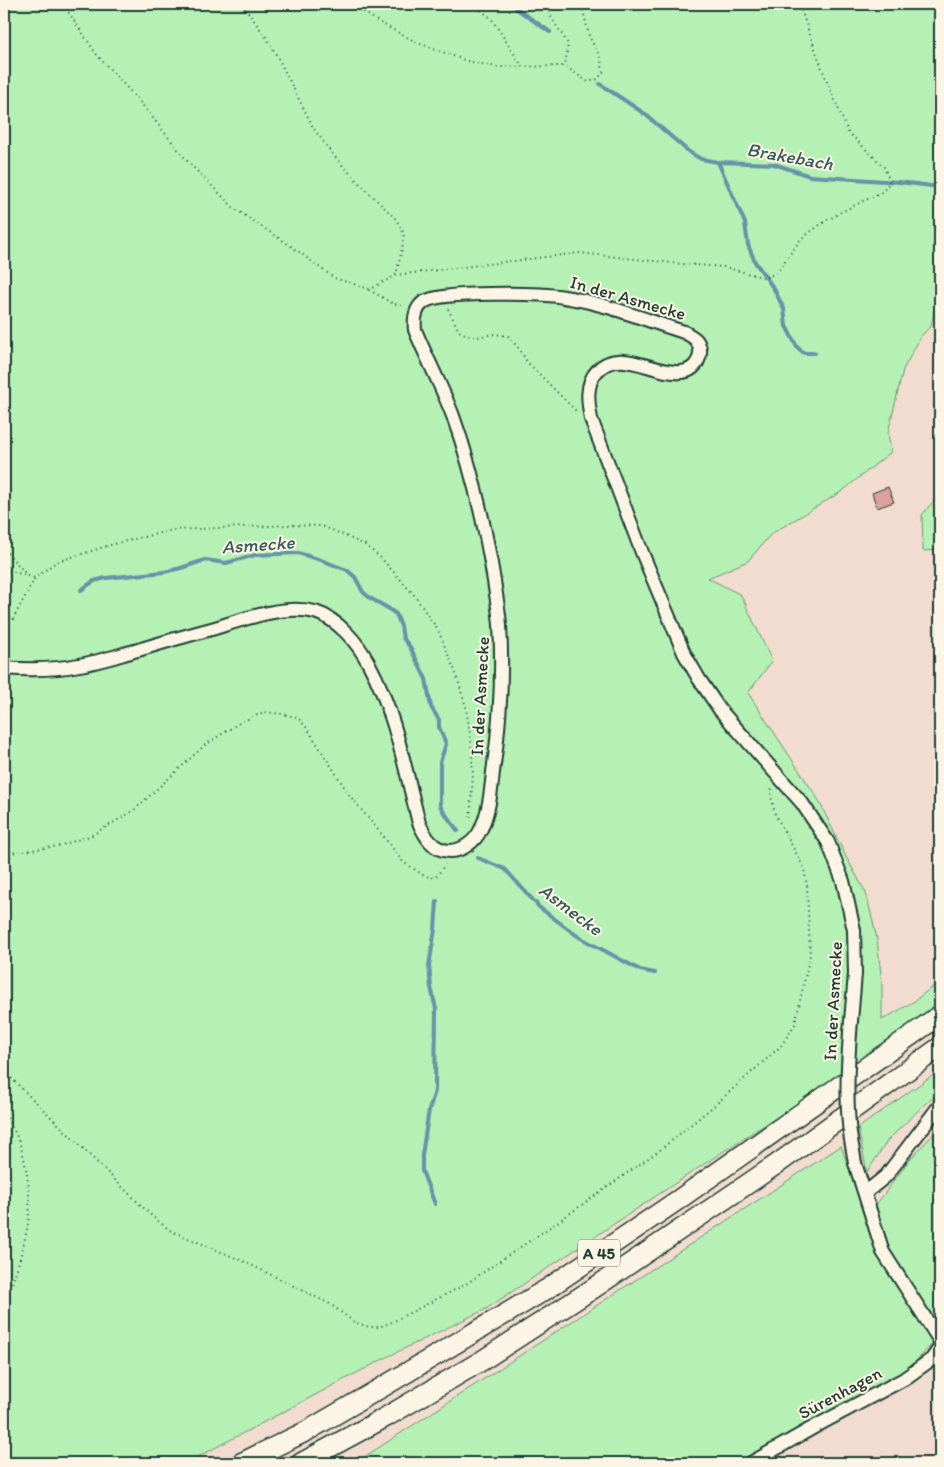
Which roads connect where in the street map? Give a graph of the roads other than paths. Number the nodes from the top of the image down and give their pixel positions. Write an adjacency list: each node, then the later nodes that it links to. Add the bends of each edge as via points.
1 (4, 668): 5 (street, In der Asmecke, bridge, via 27,670 80,665 277,612 317,613 336,623 346,633 368,662 382,689 419,823 429,842 443,850 465,847 476,838 489,802 500,714 500,624 490,555 472,478 453,416 415,330 416,313 424,302 456,295 563,296 684,332 696,341 700,353 692,369 669,372 625,361 602,366 589,385 590,419 684,653 720,710 802,803 828,842 843,881 854,930 849,1125 855,1162)
2 (940, 1015): 8 (highway, A 45, via 547,1289 307,1431)
3 (940, 1047): 9 (highway, A 45, via 777,1164 594,1288 482,1360)
4 (940, 1105): 5 (street, via 886,1176)
5 (865, 1193): 6 (street, In der Asmecke, via 883,1252)
6 (940, 1342)
7 (940, 1347): 10 (street, Sürenhagen, via 932,1359 904,1379)
8 (241, 1463)
9 (301, 1463)
10 (751, 1463)

